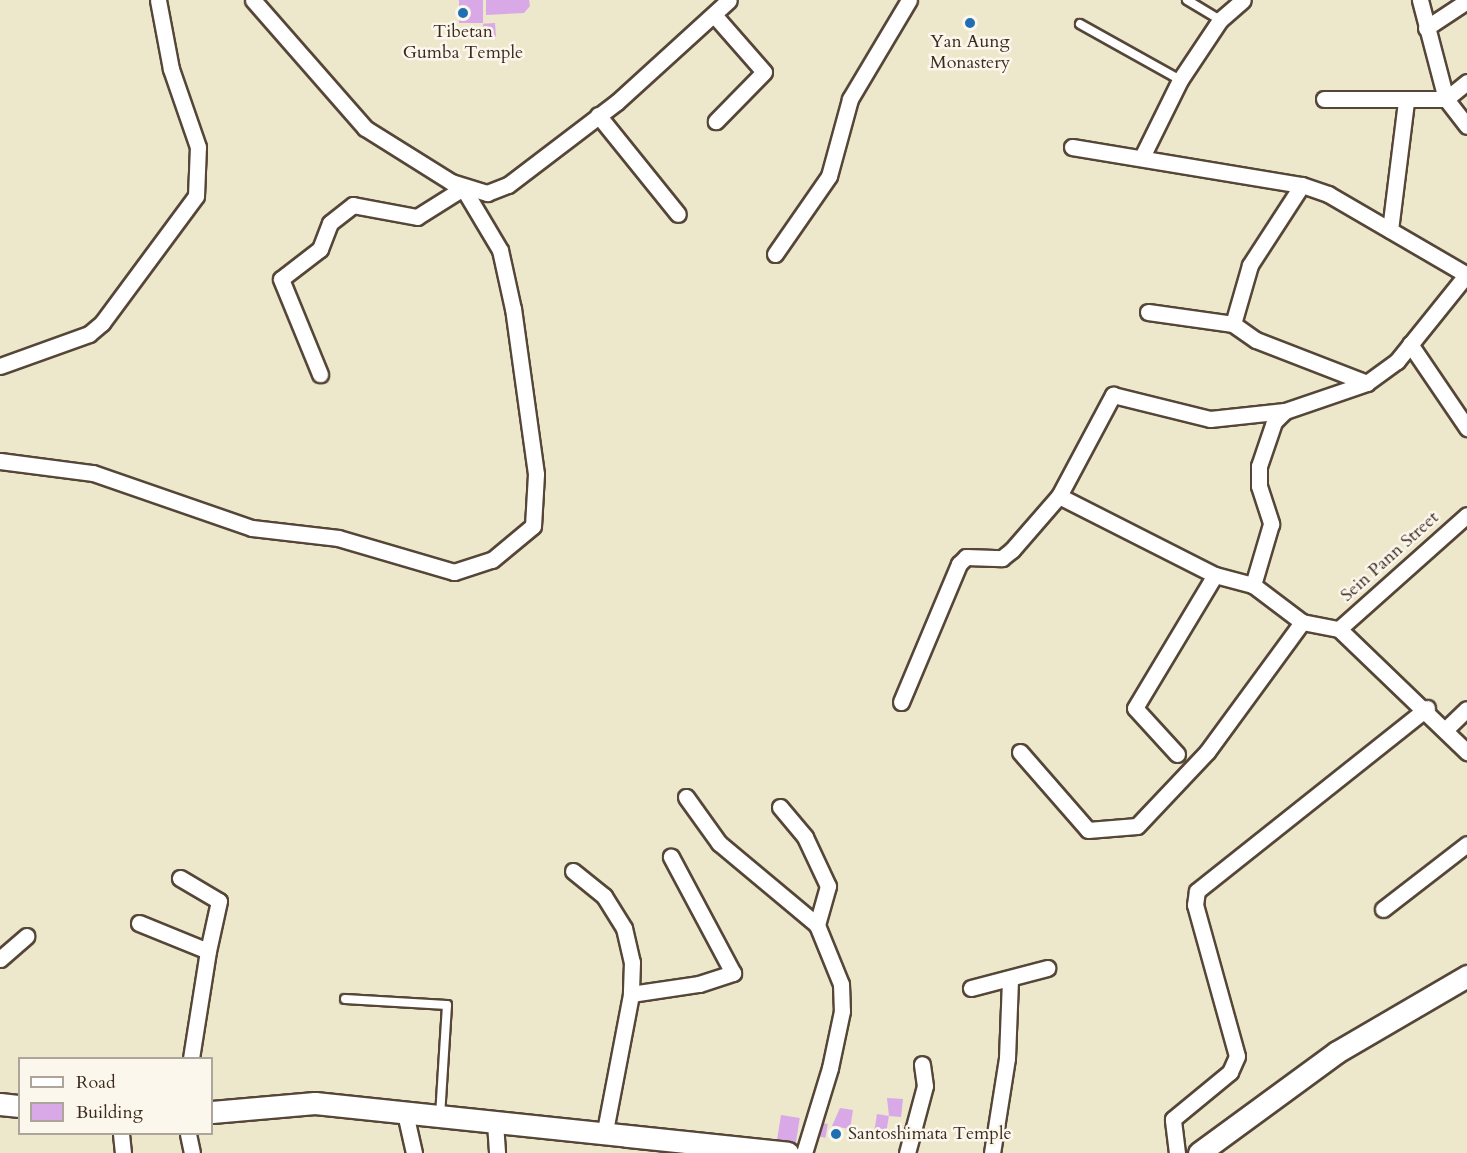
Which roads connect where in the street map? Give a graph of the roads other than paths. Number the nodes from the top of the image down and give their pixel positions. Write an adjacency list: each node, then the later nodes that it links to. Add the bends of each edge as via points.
1 (158, 0): 32 (street, via 171,69 198,147 196,196 102,323 89,334)
2 (253, 0): 24 (street, via 365,128)
3 (729, 0): 9 (street)
4 (909, 0): 27 (street, via 850,99 820,193)
5 (1187, 0): 10 (lane)
6 (1243, 0): 10 (street)
7 (1420, 0): 12 (street)
8 (1467, 1): 12 (street)
9 (715, 16): 18 (street); 19 (street, via 764,72)
10 (1220, 20): 13 (street)
11 (1080, 24): 13 (lane)
12 (1426, 28): 16 (street)
13 (1180, 80): 22 (street)
14 (1467, 81): 16 (street)
15 (1324, 99): 17 (street)
16 (1446, 99): 17 (street); 20 (street)
17 (1406, 101): 26 (street)
18 (598, 115): 24 (street, via 508,185 487,193); 25 (street)
19 (716, 121)
20 (1467, 126)
21 (1072, 147): 22 (street)
22 (1142, 158): 23 (street)
23 (1302, 185): 26 (street); 30 (street, via 1250,265)
24 (463, 188): 33 (street, via 417,217 353,205 330,224 320,249 281,279); 37 (street, via 500,250 536,474 533,526 492,560 454,572 338,538 252,528 93,473)
25 (678, 214)
26 (1390, 230): 28 (street)
27 (775, 254)
28 (1467, 274): 31 (street)
29 (1148, 312): 30 (street)
30 (1233, 324): 34 (street, via 1256,340)
31 (1410, 344): 34 (street); 36 (street)
32 (0, 366)
33 (320, 374)
34 (1367, 383): 35 (street)
35 (1285, 411): 38 (street, via 1210,419 1113,395); 41 (street, via 1274,422 1259,466 1259,486 1271,524)
36 (1467, 428)
37 (0, 461)
38 (1059, 496): 40 (street); 44 (street, via 1002,558 966,557 959,564)
39 (1467, 515): 43 (street, Sein Pann Street)
40 (1215, 575): 41 (street); 50 (street, via 1135,708)
41 (1253, 585): 42 (street)
42 (1302, 622): 43 (street); 48 (street, via 1207,752 1137,826 1088,830)
43 (1339, 629): 45 (street)
44 (902, 702)
45 (1427, 708): 47 (street); 89 (street, via 1197,891 1195,905 1238,1056 1230,1072 1173,1119)
46 (1467, 709): 47 (street)
47 (1445, 730): 49 (street)
48 (1020, 752)
49 (1467, 752)
50 (1177, 754)
51 (686, 797): 59 (street, via 719,843)
52 (780, 807): 59 (street, via 805,837 828,886)
53 (1467, 844): 57 (street)
54 (671, 857): 67 (street, via 733,973 699,984)
55 (573, 871): 67 (street, via 604,896 624,928 632,962)
56 (180, 878): 61 (street, via 219,901)
57 (1383, 909)
58 (139, 923): 61 (street)
59 (817, 925): 86 (street, via 840,984 842,1011)
60 (26, 936): 62 (street)
61 (208, 951): 69 (street)
62 (0, 959)
63 (1047, 968): 65 (street)
64 (1467, 976): 90 (street, via 1337,1052)
65 (1010, 980): 66 (street); 88 (street, via 1007,1058)
66 (971, 988)
67 (631, 994): 79 (street)
68 (345, 999): 75 (lane, via 447,1005)
69 (191, 1057)
70 (922, 1064): 87 (street, via 925,1086)
71 (0, 1104): 72 (street)
72 (18, 1106)
73 (213, 1112): 74 (street, via 315,1103)
74 (405, 1113): 75 (street); 83 (street)
75 (440, 1117): 76 (street)
76 (495, 1123): 79 (street); 84 (street)
77 (121, 1135): 81 (street)
78 (188, 1135): 82 (street)
79 (604, 1136): 80 (street)
80 (689, 1149): 85 (street)
81 (123, 1153)
82 (192, 1153)
83 (414, 1153)
84 (497, 1153)
85 (786, 1153)
86 (804, 1153)
87 (907, 1153)
88 (992, 1153)
89 (1177, 1153)
90 (1199, 1153)

